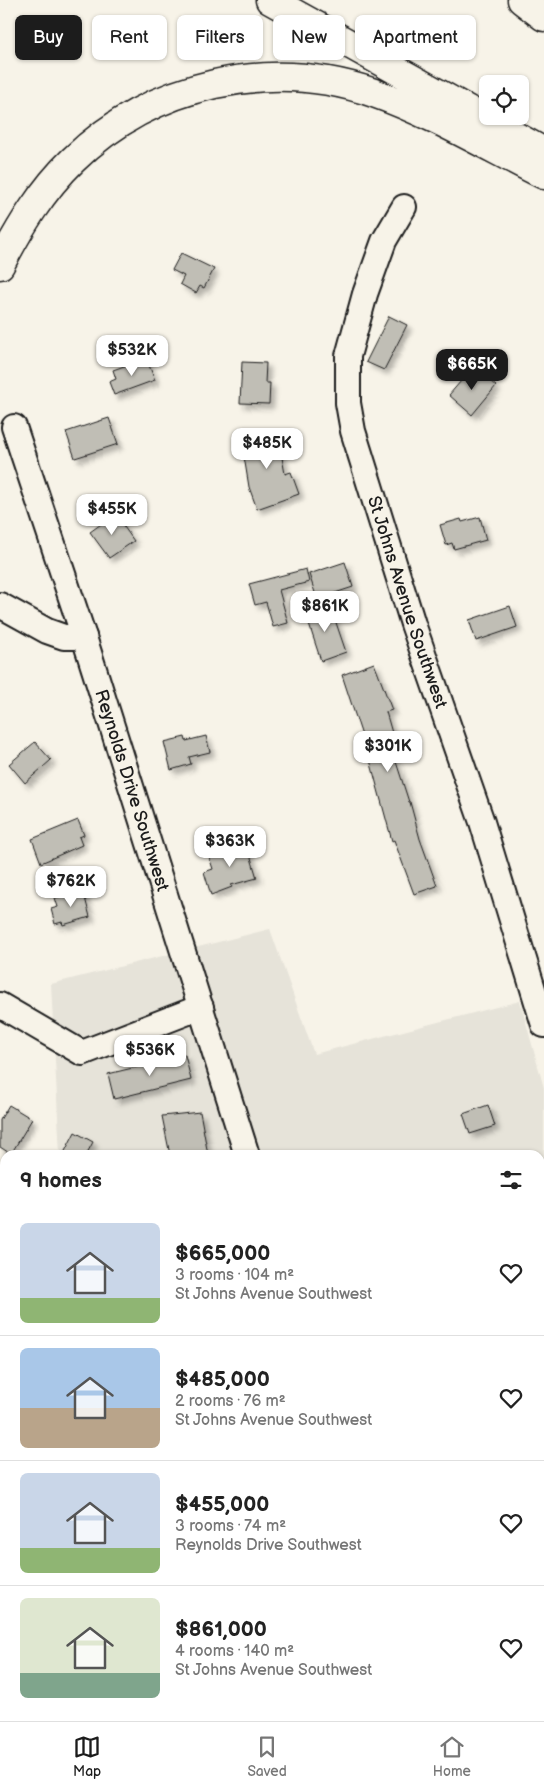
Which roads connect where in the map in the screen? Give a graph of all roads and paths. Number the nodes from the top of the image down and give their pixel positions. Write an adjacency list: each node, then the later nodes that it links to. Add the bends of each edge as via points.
1 (270, 0): 4 (highway)
2 (522, 0): 3 (highway)
3 (544, 17)
4 (544, 152)
5 (544, 176): 7 (highway, via 420,113 351,86 309,78 272,76 232,80 162,100 118,123 94,141 40,198)
6 (404, 207): 13 (street, St Johns Avenue Southwest, via 384,241 365,294 348,356 348,403 353,431 413,624 482,822)
7 (0, 265)
8 (14, 427): 10 (street, Reynolds Drive Southwest)
9 (0, 605): 10 (street, via 47,631 64,637)
10 (84, 637): 12 (street, Reynolds Drive Southwest)
11 (0, 1005): 12 (street, via 82,1053)
12 (200, 1007): 14 (street, Reynolds Drive Southwest)
13 (544, 1025)
14 (245, 1150)

